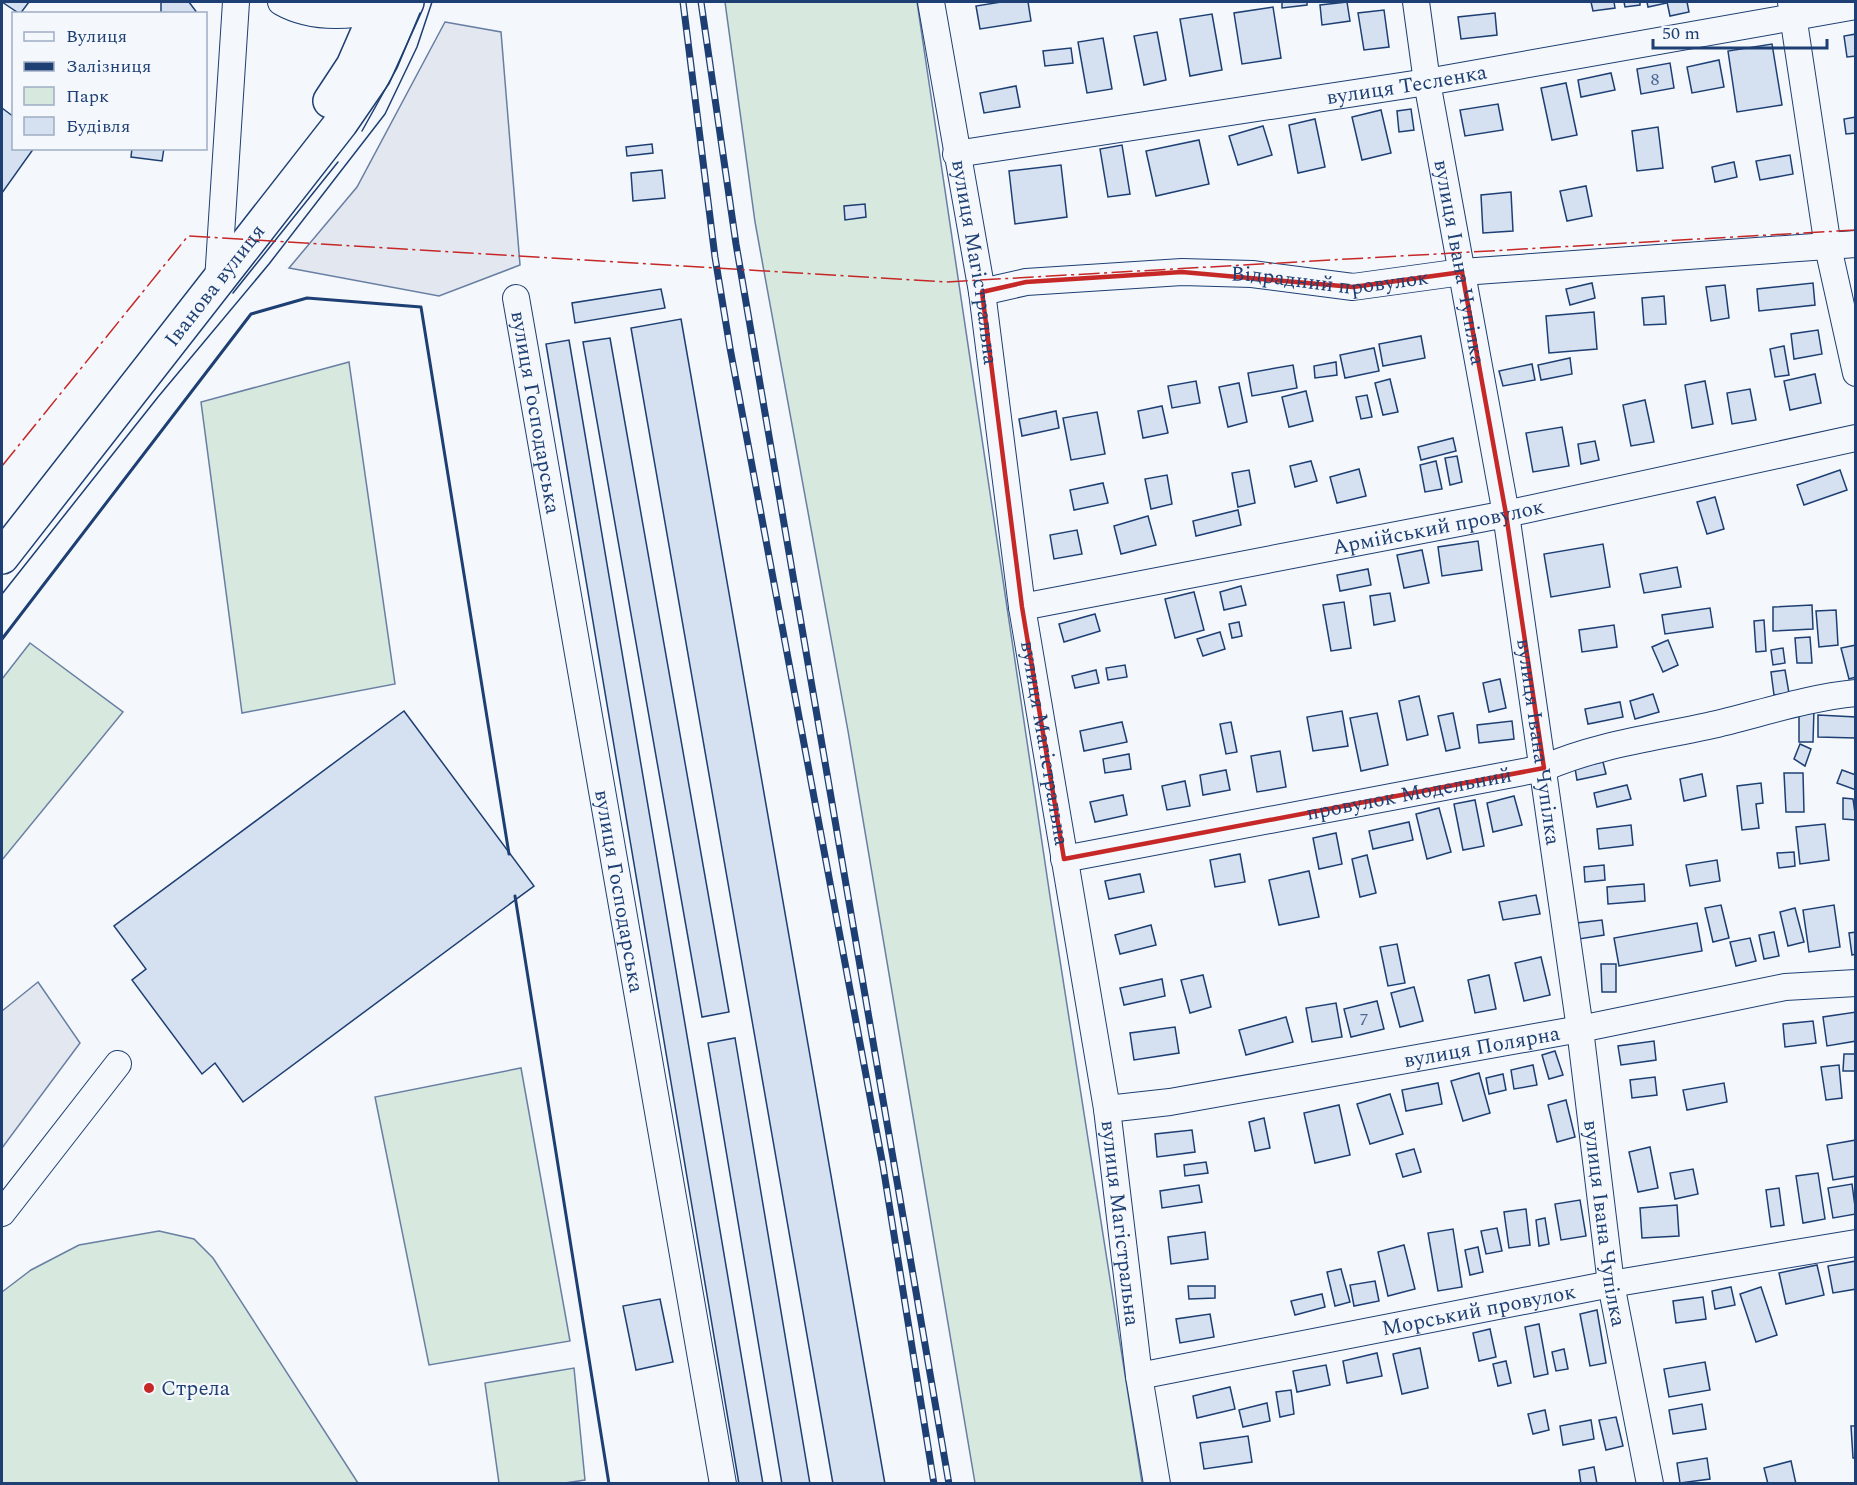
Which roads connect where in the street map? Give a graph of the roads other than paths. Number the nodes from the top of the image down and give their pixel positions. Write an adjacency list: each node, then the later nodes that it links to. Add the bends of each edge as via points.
1 (236, 2): 10 (street)
2 (281, 2): 5 (street, via 320,15 349,16)
3 (931, 2): 9 (street, вулиця Магістральна)
4 (1416, 2): 8 (street, вулиця Івана Чупілка)
5 (389, 4): 10 (main road, Іванова вулиця, via 323,111); 14 (main road, Іванова вулиця, via 374,75)
6 (1856, 6): 7 (street, вулиця Тесленка)
7 (1792, 9): 8 (street, вулиця Тесленка); 12 (street)
8 (1428, 82): 9 (street, вулиця Тесленка); 13 (street, вулиця Івана Чупілка)
9 (956, 154): 15 (street, вулиця Магістральна)
10 (219, 243): 14 (street); 20 (main road, Іванова вулиця)
11 (1856, 244): 12 (street, Відрадний провулок)
12 (1828, 247): 13 (street, Відрадний провулок); 17 (street)
13 (1462, 272): 15 (street, Відрадний провулок, via 1353,287 1251,274 1182,272 1026,282); 19 (street, вулиця Івана Чупілка)
14 (218, 281): 21 (main road, Іванова вулиця)
15 (982, 292): 22 (street, вулиця Магістральна)
16 (516, 298): 34 (street, вулиця Господарська)
17 (1856, 374)
18 (1856, 438): 19 (street, Армійський провулок)
19 (1506, 514): 22 (street, Армійський провулок); 24 (street, вулиця Івана Чупілка)
20 (2, 525)
21 (2, 557)
22 (1022, 607): 25 (street, вулиця Магістральна)
23 (1856, 693): 24 (street, провулок Модельний, via 1828,696 1590,751)
24 (1544, 768): 25 (street, провулок Модельний); 27 (street, вулиця Івана Чупілка)
25 (1064, 859): 29 (street, вулиця Магістральна)
26 (1856, 983): 27 (street, вулиця Полярна, via 1785,987)
27 (1580, 1029): 29 (street, вулиця Полярна, via 1170,1102); 32 (street, вулиця Івана Чупілка)
28 (118, 1064): 30 (street)
29 (1107, 1109): 33 (street, вулиця Магістральна)
30 (2, 1214)
31 (1856, 1243): 32 (street, Морський провулок)
32 (1611, 1284): 33 (street, Морський провулок); 36 (street, вулиця Івана Чупілка)
33 (1139, 1376): 35 (street, вулиця Магістральна)
34 (723, 1484)
35 (1157, 1484)
36 (1650, 1484)

